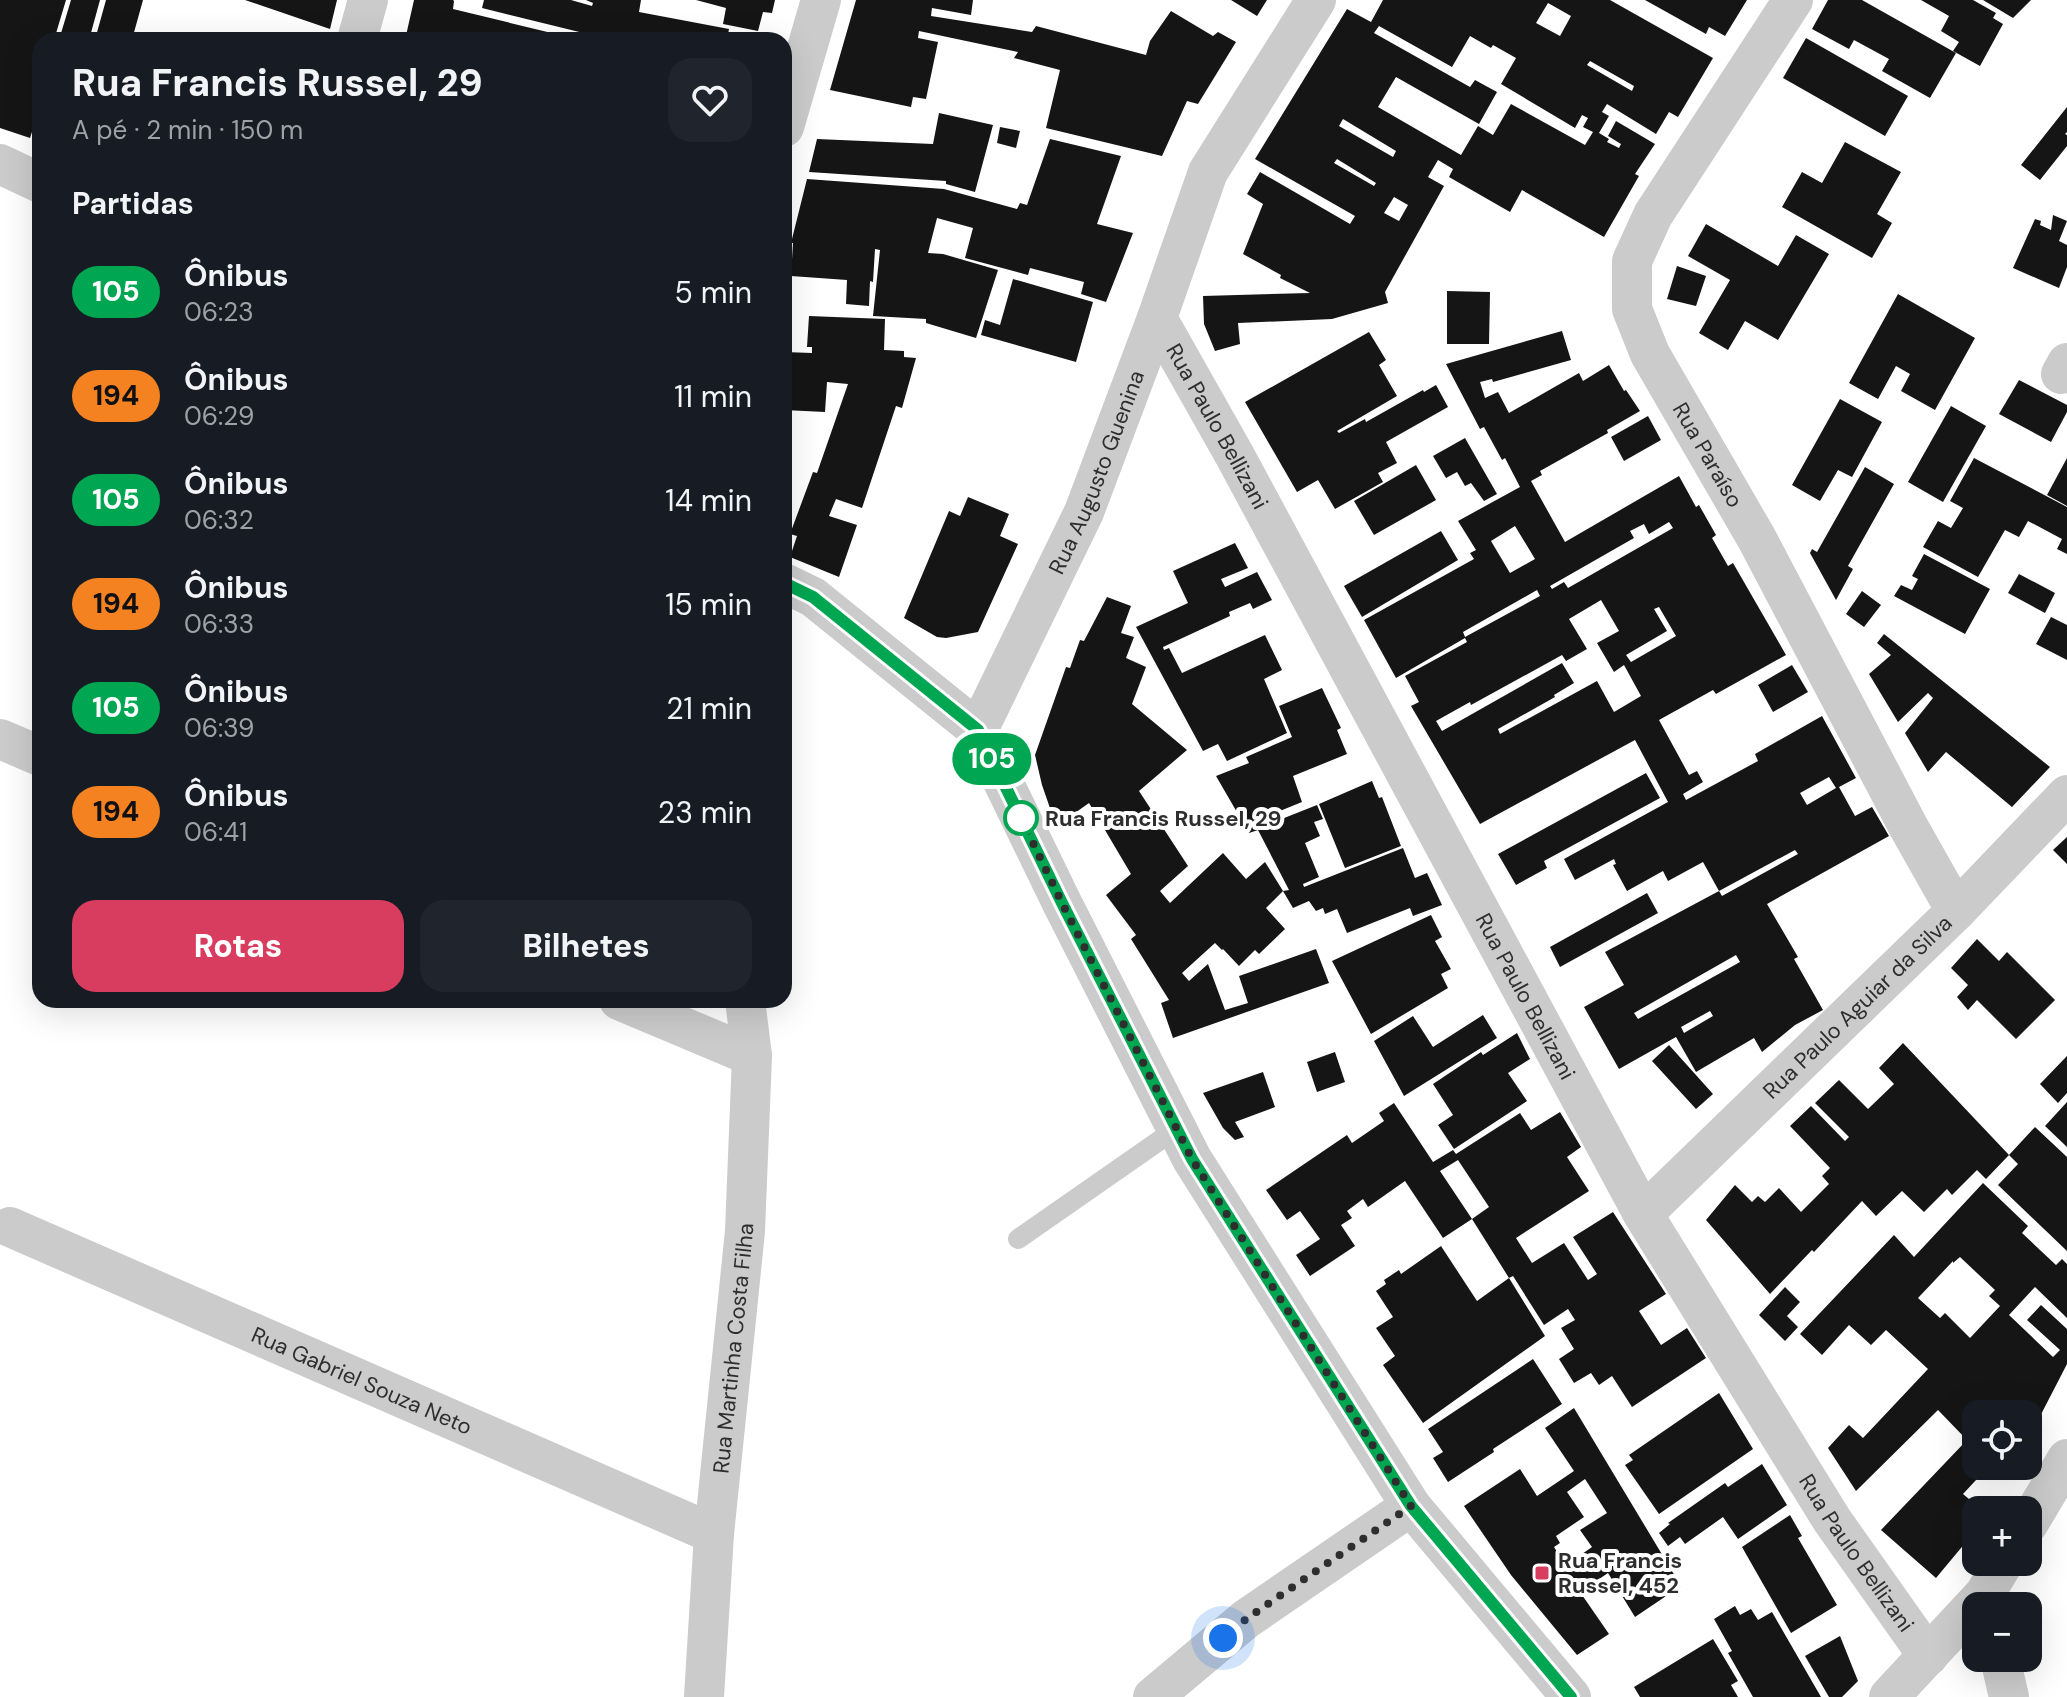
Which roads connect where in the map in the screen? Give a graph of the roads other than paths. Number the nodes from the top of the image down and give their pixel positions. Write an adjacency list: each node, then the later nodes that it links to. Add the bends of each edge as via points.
1 (368, 0): 5 (street)
2 (821, 0): 6 (street)
3 (1316, 0): 9 (street, Rua Augusto Guenina, via 1208,172)
4 (1793, 0): 15 (street, Rua Paraíso, via 1653,215 1632,261 1632,309 1650,354 1757,539)
5 (359, 32)
6 (792, 100)
7 (0, 164): 8 (street)
8 (32, 179)
9 (1157, 318): 11 (street, Rua Augusto Guenina, via 1084,512); 20 (street, Rua Paulo Bellizani)
10 (792, 587): 11 (street, via 813,597)
11 (978, 730): 19 (street)
12 (0, 739): 13 (street)
13 (32, 753)
14 (2067, 795): 15 (street, Rua Paulo Aguiar da Silva)
15 (1956, 911): 20 (street, Rua Paulo Aguiar da Silva)
16 (638, 1008): 18 (street)
17 (746, 1008): 18 (street, Rua Martinha Costa Filha)
18 (752, 1056): 26 (street, Rua Martinha Costa Filha, via 745,1231)
19 (1176, 1129): 22 (lane); 25 (street)
20 (1643, 1214): 28 (street, Rua Paulo Bellizani, via 1832,1520)
21 (10, 1227): 26 (street, Rua Gabriel Souza Neto)
22 (1018, 1239)
23 (2067, 1459): 24 (street)
24 (2042, 1501)
25 (1411, 1506): 31 (street, via 1246,1619); 32 (street)
26 (714, 1534): 30 (street, Rua Martinha Costa Filha)
27 (1992, 1588): 28 (street)
28 (1928, 1656): 33 (street)
29 (2003, 1672): 34 (street)
30 (704, 1697)
31 (1153, 1697)
32 (1571, 1697)
33 (1889, 1697)
34 (2009, 1697)

